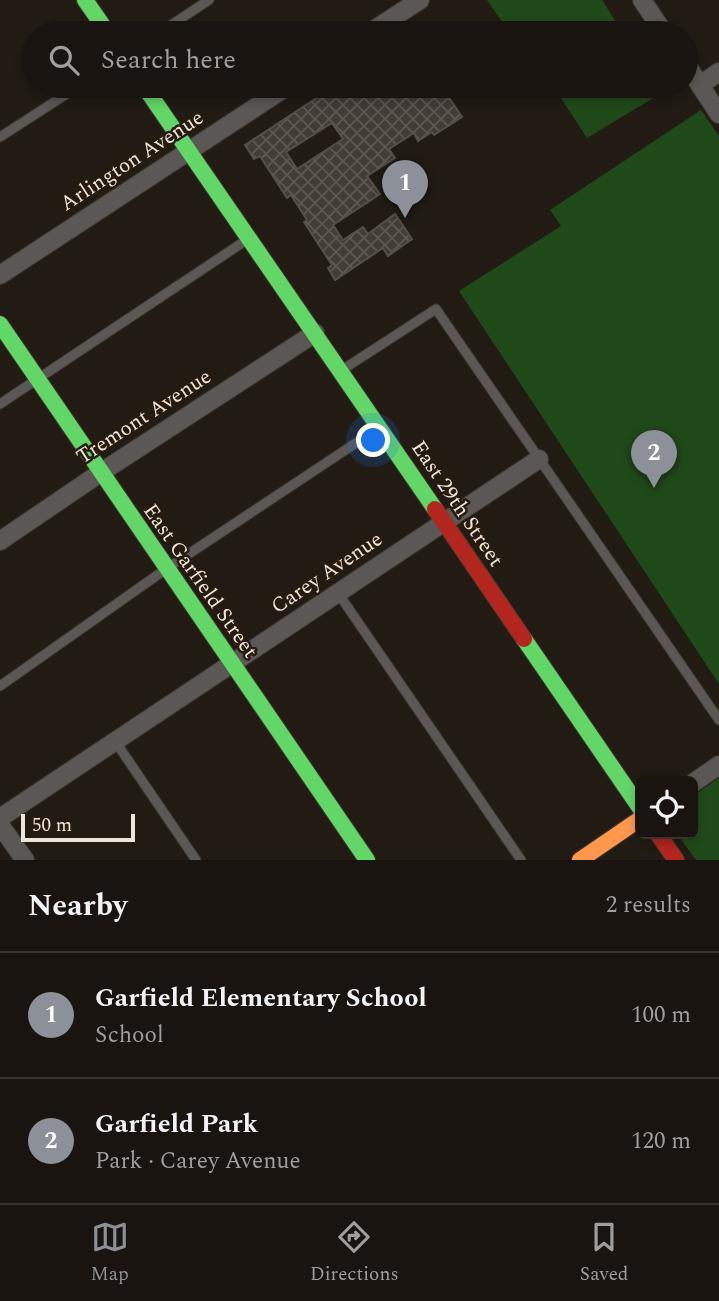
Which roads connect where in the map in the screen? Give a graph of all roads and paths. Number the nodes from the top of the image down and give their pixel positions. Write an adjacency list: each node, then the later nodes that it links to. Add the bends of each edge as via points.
1 (85, 0): 5 (street)
2 (209, 0): 6 (lane)
3 (420, 0): 7 (street)
4 (642, 0): 8 (street)
5 (100, 21)
6 (177, 21)
7 (388, 21)
8 (656, 21)
9 (719, 72): 11 (street)
10 (698, 82): 11 (street)
11 (700, 85): 15 (street)
12 (60, 98): 16 (lane)
13 (152, 98): 17 (street, East 29th Street)
14 (270, 98): 17 (street, Arlington Avenue)
15 (719, 114)
16 (0, 137)
17 (189, 151): 18 (street, East 29th Street); 19 (street, Arlington Avenue)
18 (250, 238): 21 (street, East 29th Street); 23 (lane)
19 (0, 275)
20 (0, 324): 23 (street, East Garfield Street)
21 (315, 332): 22 (street, East 29th Street); 27 (street, Tremont Avenue)
22 (341, 370): 25 (street, East 29th Street); 26 (lane, via 436,309)
23 (36, 378): 24 (lane); 27 (street, East Garfield Street)
24 (0, 404)
25 (380, 427): 28 (street, East 29th Street); 30 (lane)
26 (539, 459): 28 (street, Carey Avenue); 34 (lane)
27 (100, 473): 29 (street, Tremont Avenue); 30 (street, East Garfield Street)
28 (444, 523): 31 (street, Carey Avenue); 38 (street, East 29th Street)
29 (0, 541)
30 (166, 569): 32 (street, East Garfield Street); 33 (lane)
31 (338, 593): 32 (street, Carey Avenue); 46 (lane)
32 (232, 664): 35 (street, Carey Avenue); 45 (street, East Garfield Street)
33 (0, 686)
34 (719, 720)
35 (115, 741): 39 (street, Carey Avenue); 44 (lane)
36 (719, 765): 37 (street)
37 (698, 780)
38 (635, 801)
39 (0, 818)
40 (635, 822): 47 (street)
41 (0, 824): 43 (street)
42 (661, 839): 48 (street)
43 (25, 860)
44 (196, 860)
45 (367, 860)
46 (521, 860)
47 (580, 860)
48 (676, 860)

